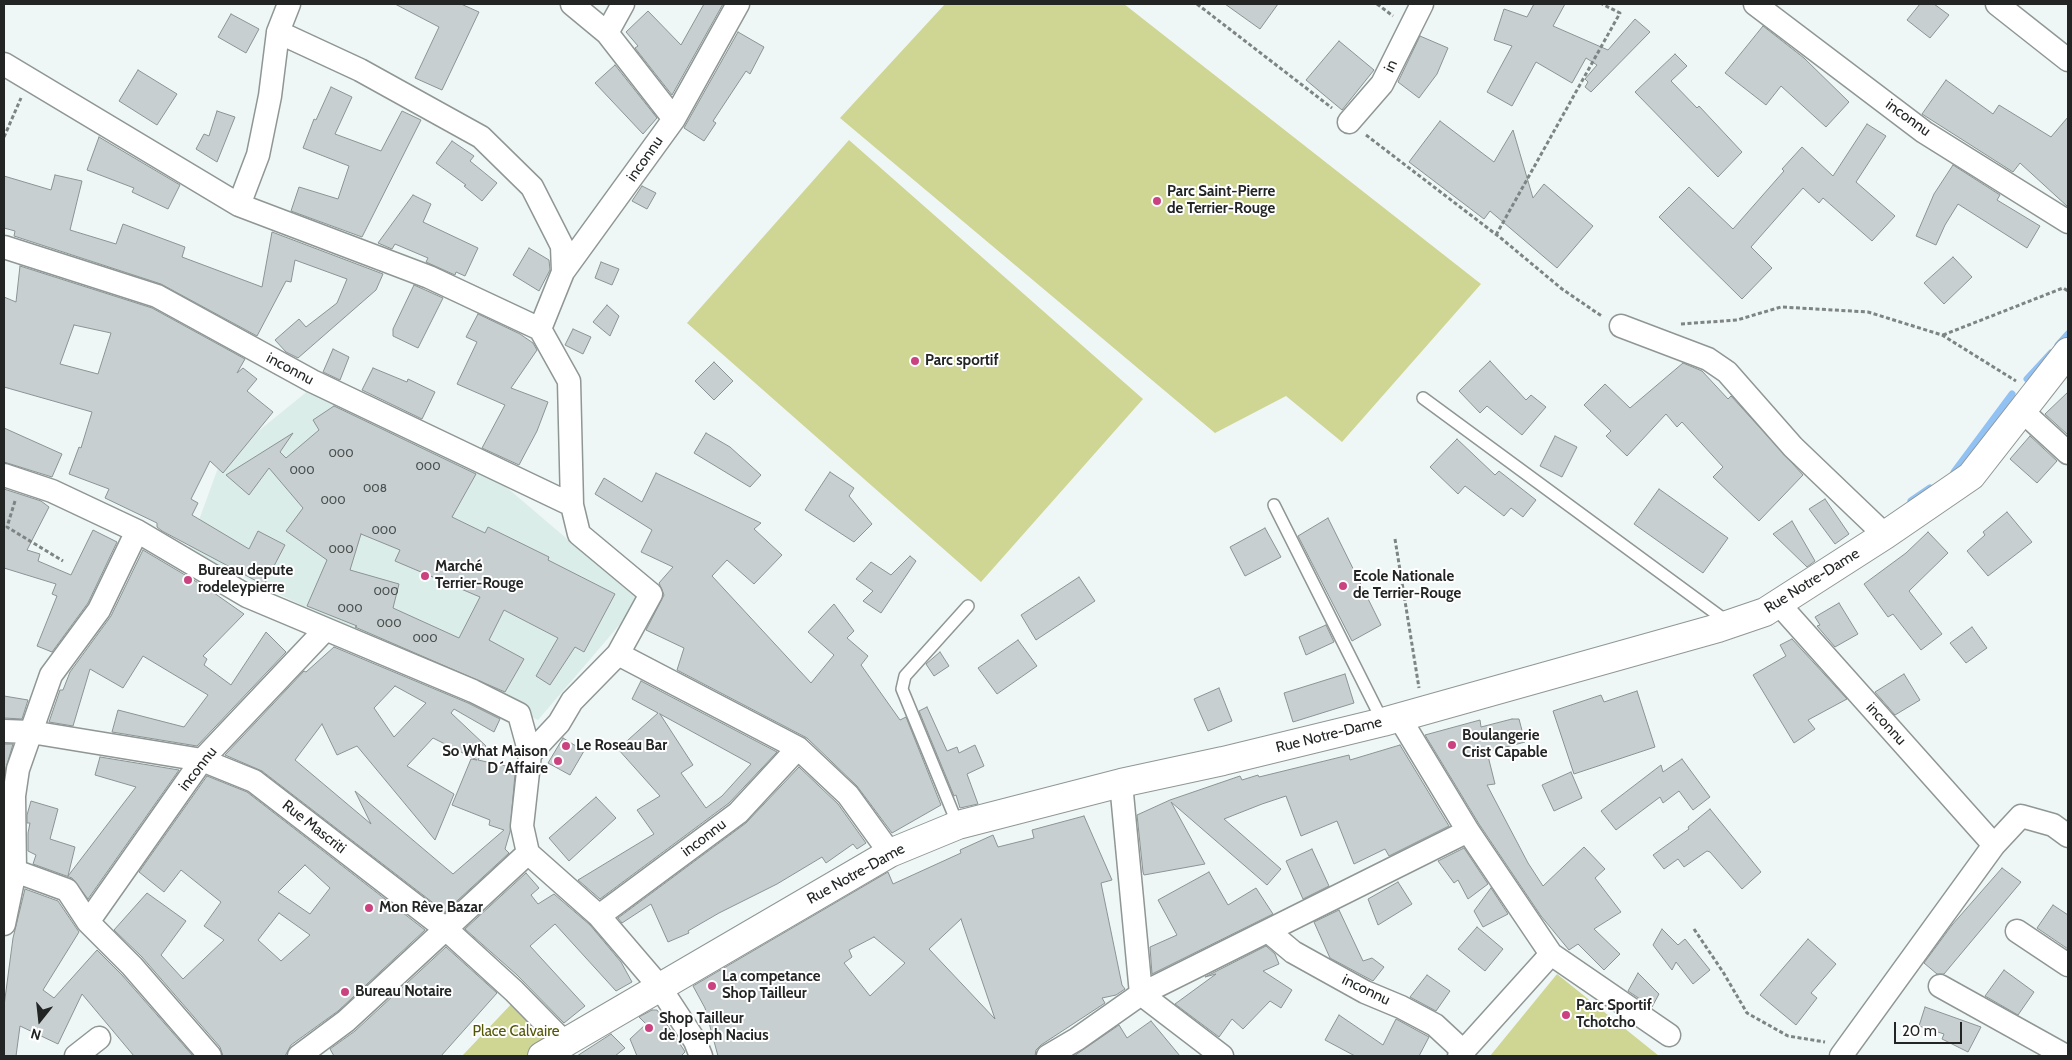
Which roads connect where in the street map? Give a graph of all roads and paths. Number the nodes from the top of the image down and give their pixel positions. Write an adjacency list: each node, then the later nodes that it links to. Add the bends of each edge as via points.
1 (289, 4): 10 (street)
2 (572, 4): 11 (street)
3 (623, 4): 11 (street)
4 (738, 4): 15 (street, inconnu)
5 (1197, 4): 16 (path)
6 (1422, 4): 16 (street, in, via 1382,84)
7 (1602, 4): 20 (path, via 1620,13)
8 (1755, 4): 19 (street, inconnu, via 1924,132)
9 (1997, 4): 12 (street)
10 (278, 32): 18 (street, via 258,155); 22 (street, inconnu, via 360,70 481,137 532,187 562,246)
11 (607, 33): 15 (street)
12 (2068, 60)
13 (4, 64): 14 (street)
14 (29, 80): 17 (path); 18 (street)
15 (674, 119): 22 (street, inconnu)
16 (1349, 122): 20 (path)
17 (4, 136)
18 (239, 205): 26 (street, via 429,277)
19 (2068, 222)
20 (1496, 234): 25 (path, via 1562,289 1616,326)
21 (4, 247): 33 (street, inconnu, via 157,296 312,381)
22 (563, 272): 26 (street, inconnu)
23 (2068, 291): 27 (path, via 2063,288)
24 (1680, 324): 27 (path, via 1737,320 1781,306 1868,312)
25 (1621, 326): 36 (street, via 1708,359 1727,372 1793,446)
26 (540, 329): 33 (street, via 569,380)
27 (1942, 335): 30 (path)
28 (2068, 352): 30 (street, Rue Notre-Dame)
29 (1423, 398): 41 (lane)
30 (2028, 402): 31 (street); 36 (street, Rue Notre-Dame, via 1971,476)
31 (2068, 453)
32 (12, 478): 35 (street, via 52,492); 38 (path, via 8,526)
33 (572, 505): 43 (street, via 579,534 650,594)
34 (1274, 505): 44 (lane)
35 (137, 531): 42 (street, via 247,596); 46 (street, via 99,610 51,675)
36 (1885, 536): 39 (street, Rue Notre-Dame)
37 (1395, 538): 44 (path, via 1405,610)
38 (63, 561)
39 (1778, 603): 41 (street, Rue Notre-Dame, via 1765,612); 55 (street, inconnu)
40 (968, 606): 52 (lane, via 904,676 902,689)
41 (1730, 624): 44 (street, Rue Notre-Dame)
42 (325, 630): 48 (street, via 519,714); 49 (street, inconnu)
43 (618, 654): 47 (street); 48 (street, via 572,701 559,722)
44 (1402, 717): 50 (street, Rue Notre-Dame, via 1223,762); 53 (street)
45 (4, 730): 46 (street, Rue Mascriti)
46 (31, 732): 49 (street, Rue Mascriti); 51 (street)
47 (798, 748): 57 (street, via 848,795); 59 (street, inconnu, via 738,813)
48 (530, 754): 56 (street, via 522,826)
49 (202, 760): 60 (street, inconnu); 63 (street, Rue Mascriti, via 254,781)
50 (1121, 783): 52 (street, Rue Notre-Dame); 70 (street)
51 (9, 795): 58 (street)
52 (958, 825): 57 (street, Rue Notre-Dame)
53 (1468, 831): 64 (street); 66 (street)
54 (2068, 836): 55 (street, via 2053,825 2021,816)
55 (1994, 845): 75 (street)
56 (528, 853): 59 (street); 63 (street)
57 (890, 853): 68 (street, Rue Notre-Dame)
58 (15, 871): 60 (street, via 67,890); 61 (street)
59 (599, 916): 68 (street)
60 (88, 922): 77 (street, via 132,966)
61 (4, 924)
62 (1694, 929): 75 (path, via 1747,1013 1788,1036 1822,1040)
63 (447, 930): 73 (street, Rue Mascriti, via 514,991); 78 (street, via 346,1021)
64 (1268, 931): 70 (street); 74 (street, inconnu, via 1293,952 1435,1025)
65 (2017, 931): 67 (street)
66 (1551, 954): 71 (street); 74 (street, inconnu)
67 (2068, 965)
68 (659, 986): 73 (street, Rue Notre-Dame); 79 (street, via 696,1040)
69 (1940, 986): 82 (street)
70 (1142, 994): 80 (street); 81 (street)
71 (1669, 1035)
72 (99, 1038): 76 (street)
73 (554, 1050)
74 (1461, 1053)
75 (1846, 1055)
76 (76, 1056)
77 (210, 1056)
78 (299, 1056)
79 (701, 1056)
80 (1048, 1056)
81 (1222, 1056)
82 (2066, 1056)

